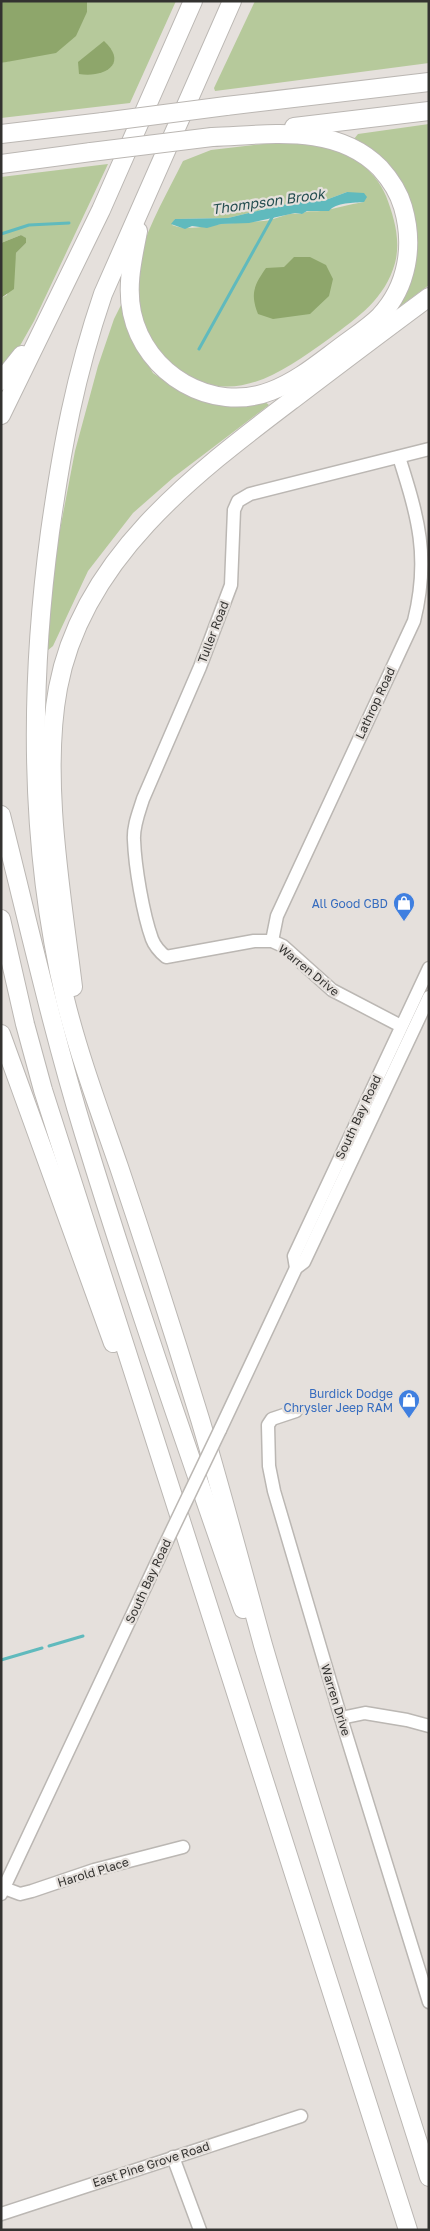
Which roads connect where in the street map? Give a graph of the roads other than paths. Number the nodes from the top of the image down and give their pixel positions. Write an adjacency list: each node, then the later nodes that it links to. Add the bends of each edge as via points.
1 (194, 1): 10 (highway, via 116,177)
2 (232, 1): 8 (highway)
3 (429, 82): 5 (highway, bridge, via 32,131)
4 (429, 111): 6 (highway)
5 (1, 132)
6 (212, 137): 7 (highway, bridge); 8 (highway, via 300,135 336,140 362,152 382,171 402,203 409,247 403,278 379,317 304,374 269,392 245,397 220,397 176,379 157,362 143,343 132,312 131,274 139,228)
7 (1, 164)
8 (152, 184): 23 (highway, via 103,294 79,370 60,462 40,617 35,741 41,847 57,961)
9 (429, 297): 23 (highway, via 237,443 153,516 114,562 80,620 58,690 53,772 59,871)
10 (54, 306): 11 (highway); 12 (highway)
11 (1, 382)
12 (1, 415)
13 (429, 449): 14 (street, Tuller Road)
14 (399, 457): 17 (street, Lathrop Road, via 425,552 421,601 277,916); 18 (street, Tuller Road, via 250,494 238,501 234,510 231,585 136,819 137,871)
15 (1, 815): 29 (highway, via 84,1134 175,1413)
16 (1, 919): 26 (highway, via 43,1090)
17 (272, 941): 18 (street, Warren Drive, via 254,941 172,956 166,956); 21 (street, Warren Drive, via 283,946 332,990)
18 (156, 947)
19 (429, 968): 21 (street, South Bay Road)
20 (429, 997): 24 (street, South Bay Road, via 304,1262)
21 (401, 1026): 24 (street, South Bay Road, via 294,1256)
22 (1, 1034): 26 (highway)
23 (81, 1054): 29 (highway, via 200,1421)
24 (296, 1268): 31 (street, South Bay Road, bridge)
25 (296, 1411): 27 (street, Warren Drive, via 272,1419 268,1425 269,1466)
26 (169, 1488): 38 (highway)
27 (341, 1718): 28 (street, via 365,1713); 32 (street, Warren Drive)
28 (429, 1726)
29 (312, 1808): 35 (highway)
30 (183, 1847): 31 (street, Harold Place, via 94,1870 20,1894)
31 (3, 1891)
32 (429, 2002)
33 (301, 2116): 34 (street, East Pine Grove Road)
34 (173, 2157): 36 (street, East Pine Grove Road); 37 (street)
35 (429, 2178)
36 (1, 2214)
37 (200, 2230)
38 (408, 2230)

